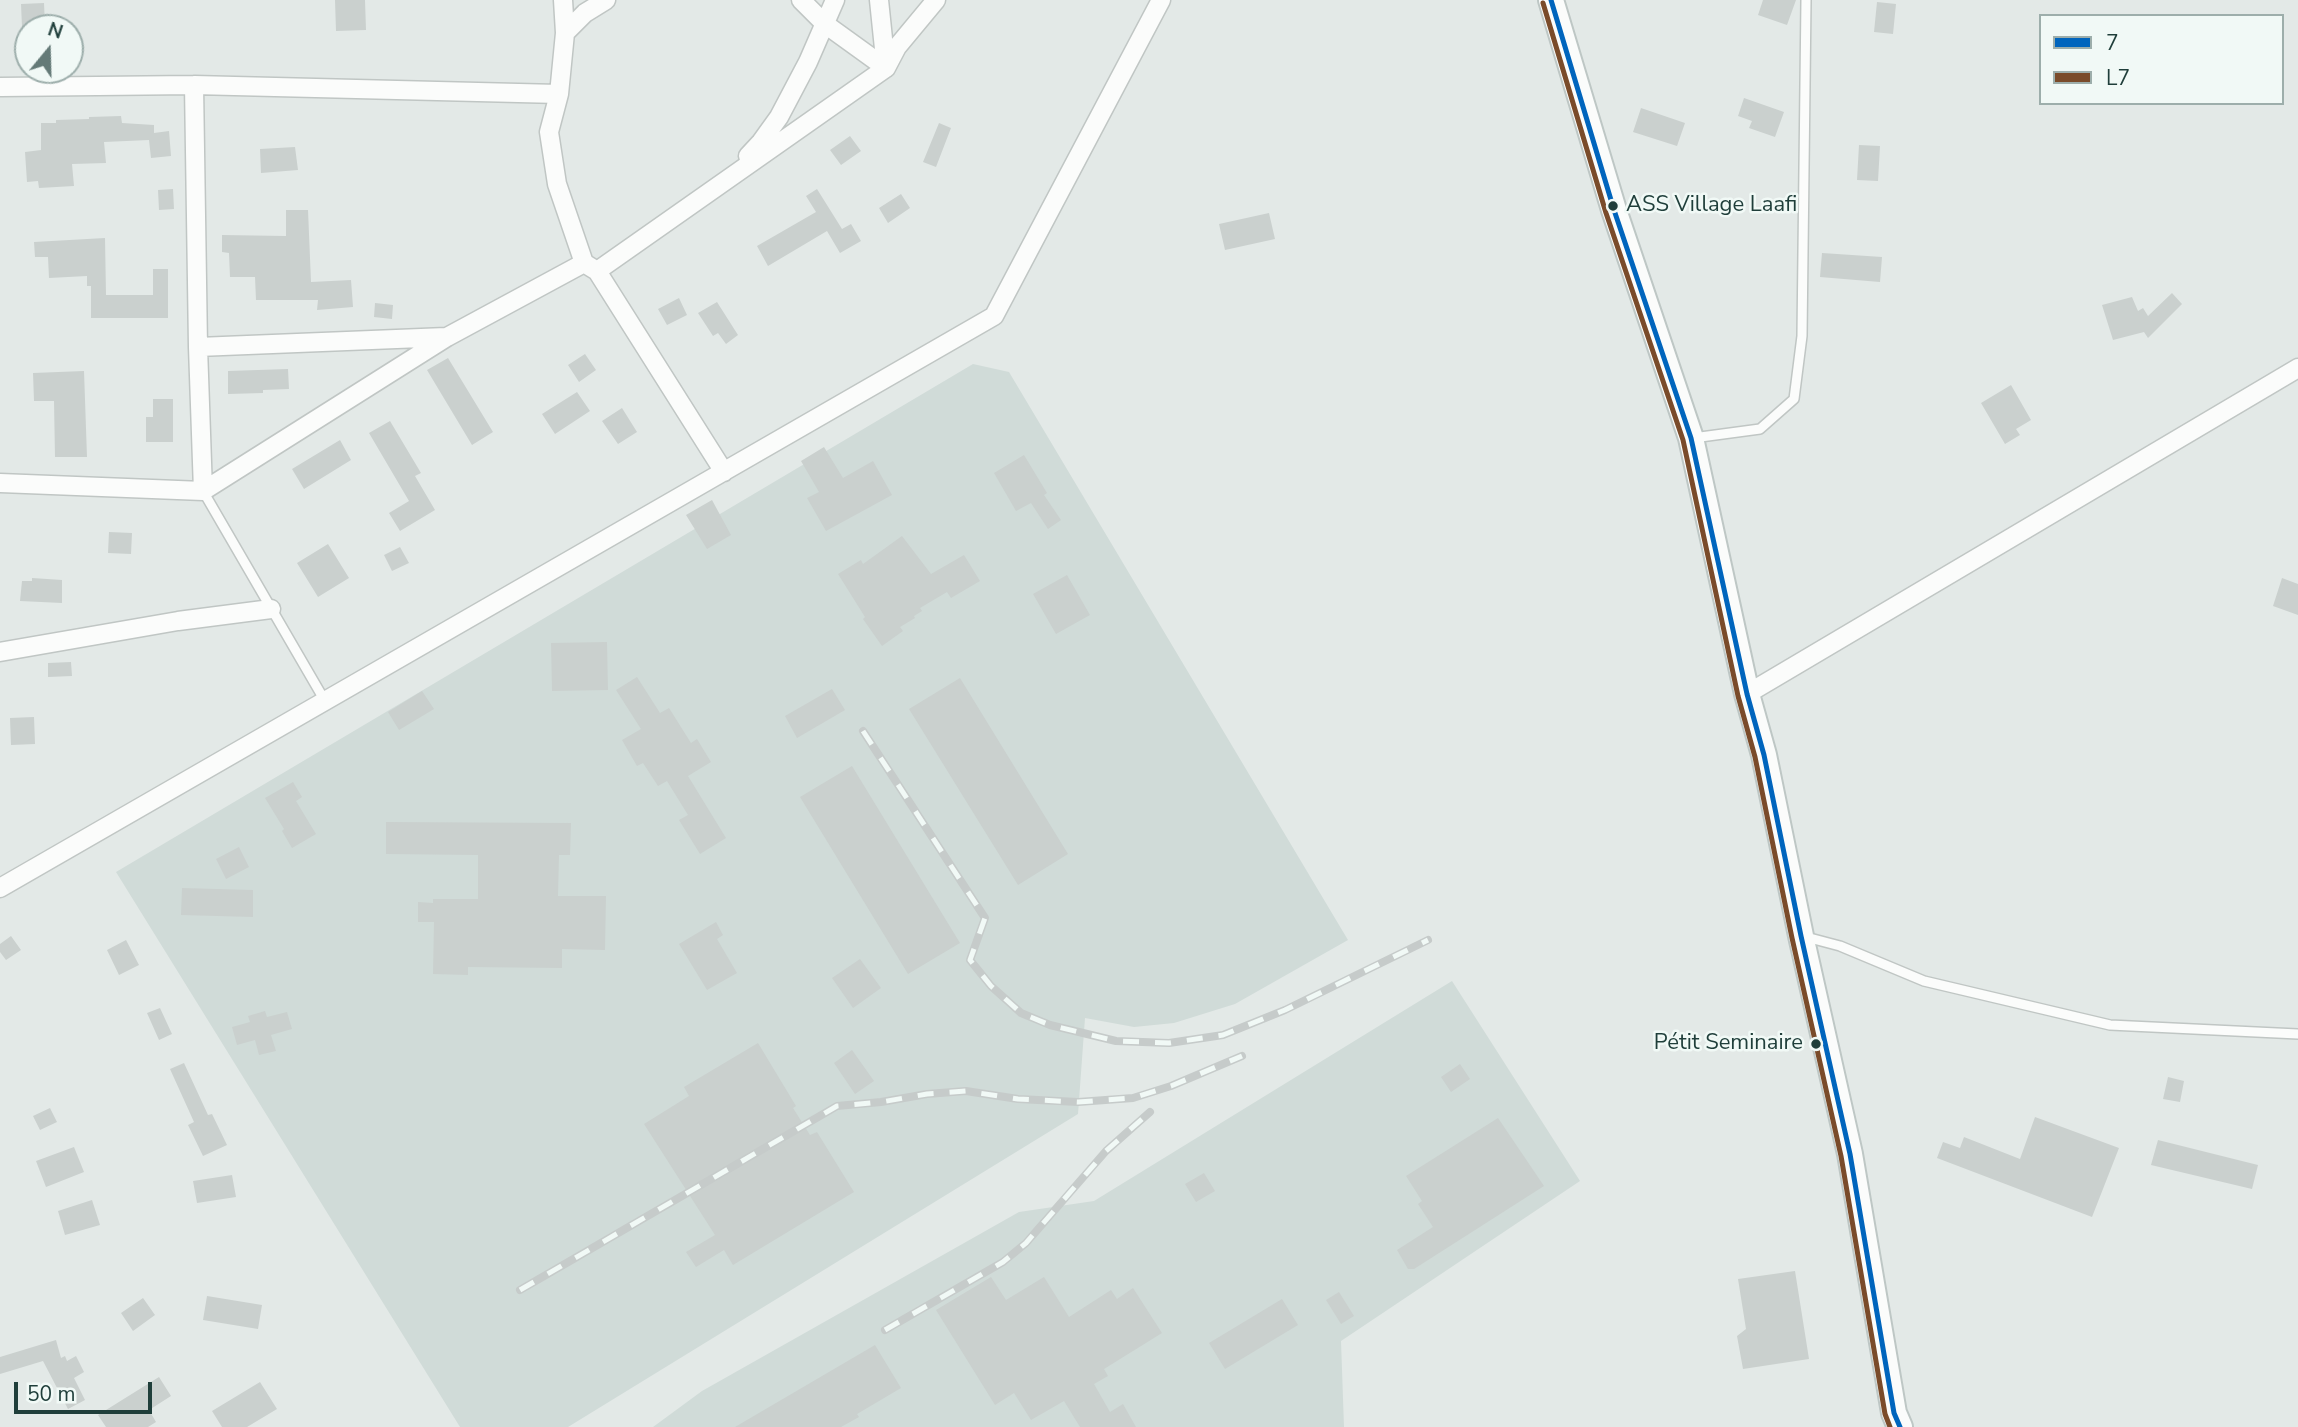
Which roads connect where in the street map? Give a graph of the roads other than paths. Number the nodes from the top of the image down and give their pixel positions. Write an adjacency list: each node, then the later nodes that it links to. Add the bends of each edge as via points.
1 (563, 0): 11 (street)
2 (606, 0): 11 (street)
3 (801, 0): 10 (street)
4 (835, 0): 10 (street)
5 (879, 0): 12 (street)
6 (936, 0): 12 (street, via 897,47)
7 (1161, 0): 22 (street, via 994,316)
8 (1551, 0): 21 (street, via 1614,210)
9 (1806, 0): 21 (lane, via 1802,336 1794,398 1760,429)
10 (825, 24): 12 (street); 16 (street, via 779,117 761,142)
11 (565, 33): 15 (street)
12 (886, 68): 16 (street)
13 (194, 85): 14 (street); 15 (street); 19 (street)
14 (0, 87)
15 (559, 94): 17 (street, via 549,132 557,184)
16 (709, 192): 17 (street)
17 (591, 267): 18 (street); 22 (street)
18 (447, 337): 19 (street); 24 (street)
19 (198, 346): 24 (street)
20 (2298, 368): 27 (street)
21 (1691, 438): 27 (street)
22 (724, 472): 28 (street)
23 (0, 483): 24 (street)
24 (203, 491): 25 (lane)
25 (271, 610): 26 (street); 28 (lane)
26 (0, 652)
27 (1747, 694): 30 (street)
28 (325, 701): 29 (street)
29 (0, 888)
30 (1801, 936): 31 (lane, via 1840,946 1924,981 2110,1025); 32 (street, via 1850,1154)
31 (2298, 1034)
32 (1900, 1427)

